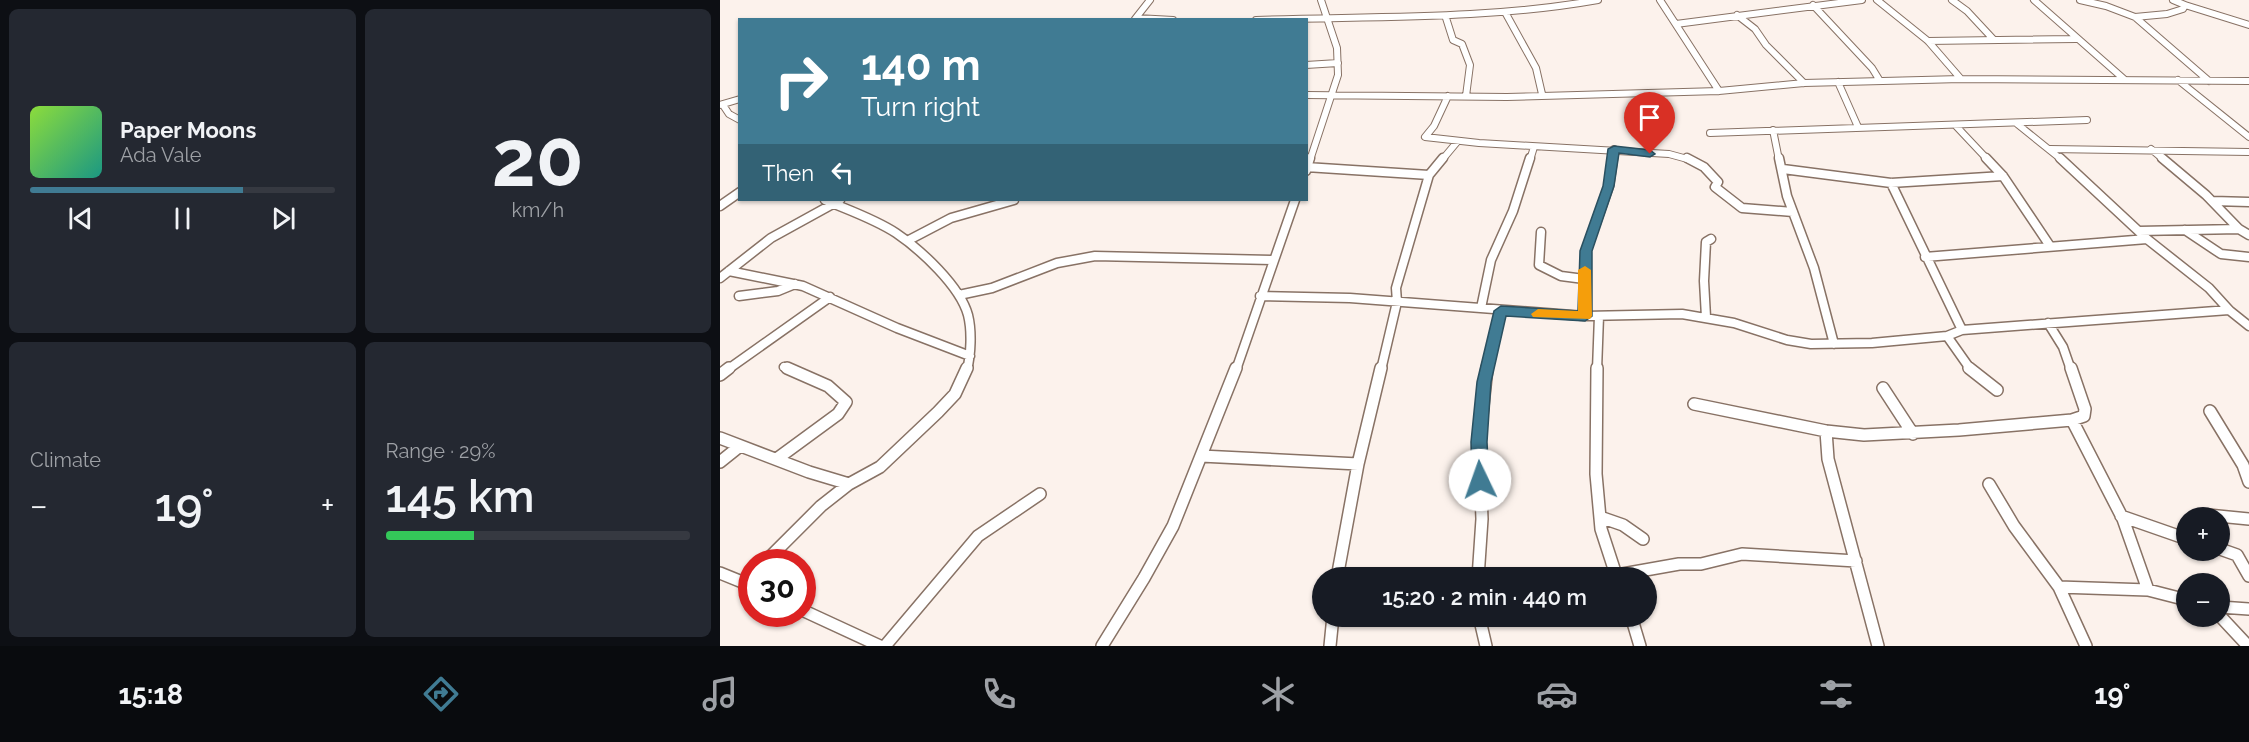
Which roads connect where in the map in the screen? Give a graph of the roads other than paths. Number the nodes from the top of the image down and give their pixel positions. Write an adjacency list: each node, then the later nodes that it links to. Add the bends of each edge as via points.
1 (1150, 0): 17 (street)
2 (1322, 0): 15 (street)
3 (1598, 0): 13 (street)
4 (1660, 0): 20 (street)
5 (1862, 0): 12 (street)
6 (1877, 0): 24 (street)
7 (1952, 0): 23 (street)
8 (2034, 0): 22 (street)
9 (2080, 0): 16 (street)
10 (2173, 0): 11 (street)
11 (2185, 4): 16 (street, via 2183,9 2167,14); 21 (street)
12 (1813, 5): 14 (street); 30 (street)
13 (1505, 12): 19 (street); 36 (street, via 1536,68)
14 (1737, 15): 20 (street); 34 (street)
15 (1327, 17): 18 (street); 19 (street); 25 (street)
16 (2135, 17): 31 (street)
17 (1137, 18)
18 (1303, 18)
19 (1446, 18): 40 (street, via 1453,40 1462,44 1470,65)
20 (1676, 24): 35 (street)
21 (2249, 25)
22 (2076, 39): 23 (street); 28 (street)
23 (1994, 40): 24 (street)
24 (1928, 41): 27 (street)
25 (1338, 63): 26 (street); 38 (street)
26 (1308, 65)
27 (1961, 79): 28 (street); 30 (street)
28 (2125, 80): 29 (street)
29 (2178, 80): 31 (street); 50 (street)
30 (1880, 81): 33 (street)
31 (2209, 81): 32 (street)
32 (2249, 81)
33 (1838, 82): 34 (street); 47 (street)
34 (1804, 83): 35 (street)
35 (1719, 92): 36 (street)
36 (1542, 94): 40 (street)
37 (1308, 95): 38 (street)
38 (1332, 95): 39 (street); 57 (street)
39 (1448, 96): 40 (street); 51 (street, via 1425,136)
40 (1466, 96)
41 (738, 100): 42 (street)
42 (722, 105): 43 (street)
43 (738, 119)
44 (2086, 120): 45 (street)
45 (2016, 123): 46 (street); 54 (street)
46 (1956, 126): 47 (street); 61 (street)
47 (1858, 127): 48 (street)
48 (1773, 130): 49 (street); 59 (street)
49 (1710, 133)
50 (2249, 137)
51 (1457, 142): 52 (street); 60 (street)
52 (1534, 147): 53 (street); 94 (street, via 1513,211 1491,260)
53 (1614, 149): 72 (street, via 1685,158 1715,177 1715,188 1738,207); 87 (street, via 1609,186 1586,251)
54 (2050, 149): 55 (street); 75 (street)
55 (2151, 149): 56 (street); 68 (street)
56 (2249, 152)
57 (1308, 165)
58 (1308, 168): 60 (street)
59 (1783, 169): 62 (street); 72 (street)
60 (1428, 175): 93 (street, via 1396,288)
61 (2003, 176): 62 (street); 81 (street)
62 (1891, 183): 82 (street)
63 (738, 193): 70 (street)
64 (832, 201): 80 (street); 85 (street, via 771,238)
65 (974, 201): 71 (street)
66 (1010, 201): 71 (street)
67 (1295, 201): 84 (street)
68 (2213, 201): 69 (street); 73 (street)
69 (2249, 202)
70 (720, 206)
71 (976, 209): 80 (street)
72 (1793, 212): 104 (street, via 1814,268)
73 (2239, 229): 74 (street); 77 (street)
74 (2185, 230): 75 (street); 83 (street, via 2214,252)
75 (2139, 231): 79 (street)
76 (1541, 232): 87 (street, via 1539,265 1561,276)
77 (2249, 235)
78 (1711, 239): 99 (street, via 1706,242)
79 (2147, 239): 81 (street); 95 (street, via 2209,288)
80 (907, 241): 89 (street)
81 (2050, 246): 82 (street)
82 (1925, 257): 102 (street)
83 (2249, 257)
84 (1274, 260): 89 (street, via 1095,256 1042,267 979,294); 91 (street)
85 (729, 271): 86 (street); 88 (street)
86 (720, 278)
87 (1584, 279): 97 (street)
88 (795, 284): 90 (street, via 778,291); 92 (street)
89 (959, 295): 105 (street, via 968,316)
90 (739, 296)
91 (1260, 296): 93 (street); 117 (street)
92 (830, 297): 105 (street); 107 (street)
93 (1397, 302): 94 (street); 120 (street)
94 (1481, 308): 96 (street)
95 (2229, 310): 100 (street); 101 (street)
96 (1501, 311): 97 (street); 135 (street, via 1484,382 1479,442 1482,519)
97 (1585, 316): 98 (street)
98 (1599, 316): 99 (street); 126 (street, via 1596,474)
99 (1706, 317): 104 (street, via 1787,340)
100 (2048, 323): 102 (street); 112 (street, via 2063,347 2085,409 2084,416)
101 (2249, 326)
102 (1962, 330): 103 (street)
103 (1947, 336): 104 (street); 109 (street, via 1975,376)
104 (1834, 344)
105 (970, 356): 122 (street, via 955,394 880,466)
106 (784, 366): 118 (street, via 828,386 846,402 838,414)
107 (720, 375)
108 (1883, 388): 114 (street)
109 (1996, 390)
110 (1694, 404): 113 (street)
111 (2210, 411): 121 (street)
112 (2072, 420): 114 (street); 125 (street)
113 (1826, 431): 114 (street); 133 (street, via 1828,459)
114 (1913, 434)
115 (720, 438): 116 (street)
116 (740, 446): 118 (street); 119 (street)
117 (1201, 456): 120 (street); 153 (street, via 1181,508)
118 (778, 458): 122 (street)
119 (720, 462)
120 (1358, 464): 134 (street)
121 (2249, 482)
122 (849, 484): 131 (street)
123 (1989, 484): 141 (street)
124 (1040, 494): 152 (street, via 978,536)
125 (2121, 516): 129 (street); 142 (street)
126 (1600, 517): 130 (street, via 1626,525); 136 (street)
127 (2230, 517): 128 (street)
128 (2249, 519)
129 (2176, 535)
130 (1643, 538)
131 (776, 549)
132 (2230, 553): 139 (street, via 2237,555)
133 (1856, 561): 137 (street, via 1742,554 1701,564); 157 (street)
134 (1339, 567)
135 (1479, 567)
136 (1614, 567)
137 (1657, 568)
138 (720, 573): 140 (street)
139 (2249, 576)
140 (738, 579)
141 (2059, 587): 142 (street); 158 (street)
142 (2148, 590): 143 (street)
143 (2176, 597)
144 (2230, 608): 145 (street)
145 (2249, 609)
146 (816, 616): 151 (street)
147 (1332, 627): 154 (street)
148 (1482, 627): 155 (street)
149 (1634, 627): 156 (street)
150 (2230, 627): 159 (street)
151 (880, 646)
152 (885, 646)
153 (1102, 646)
154 (1330, 646)
155 (1486, 646)
156 (1640, 646)
157 (1878, 646)
158 (2086, 646)
159 (2248, 646)

